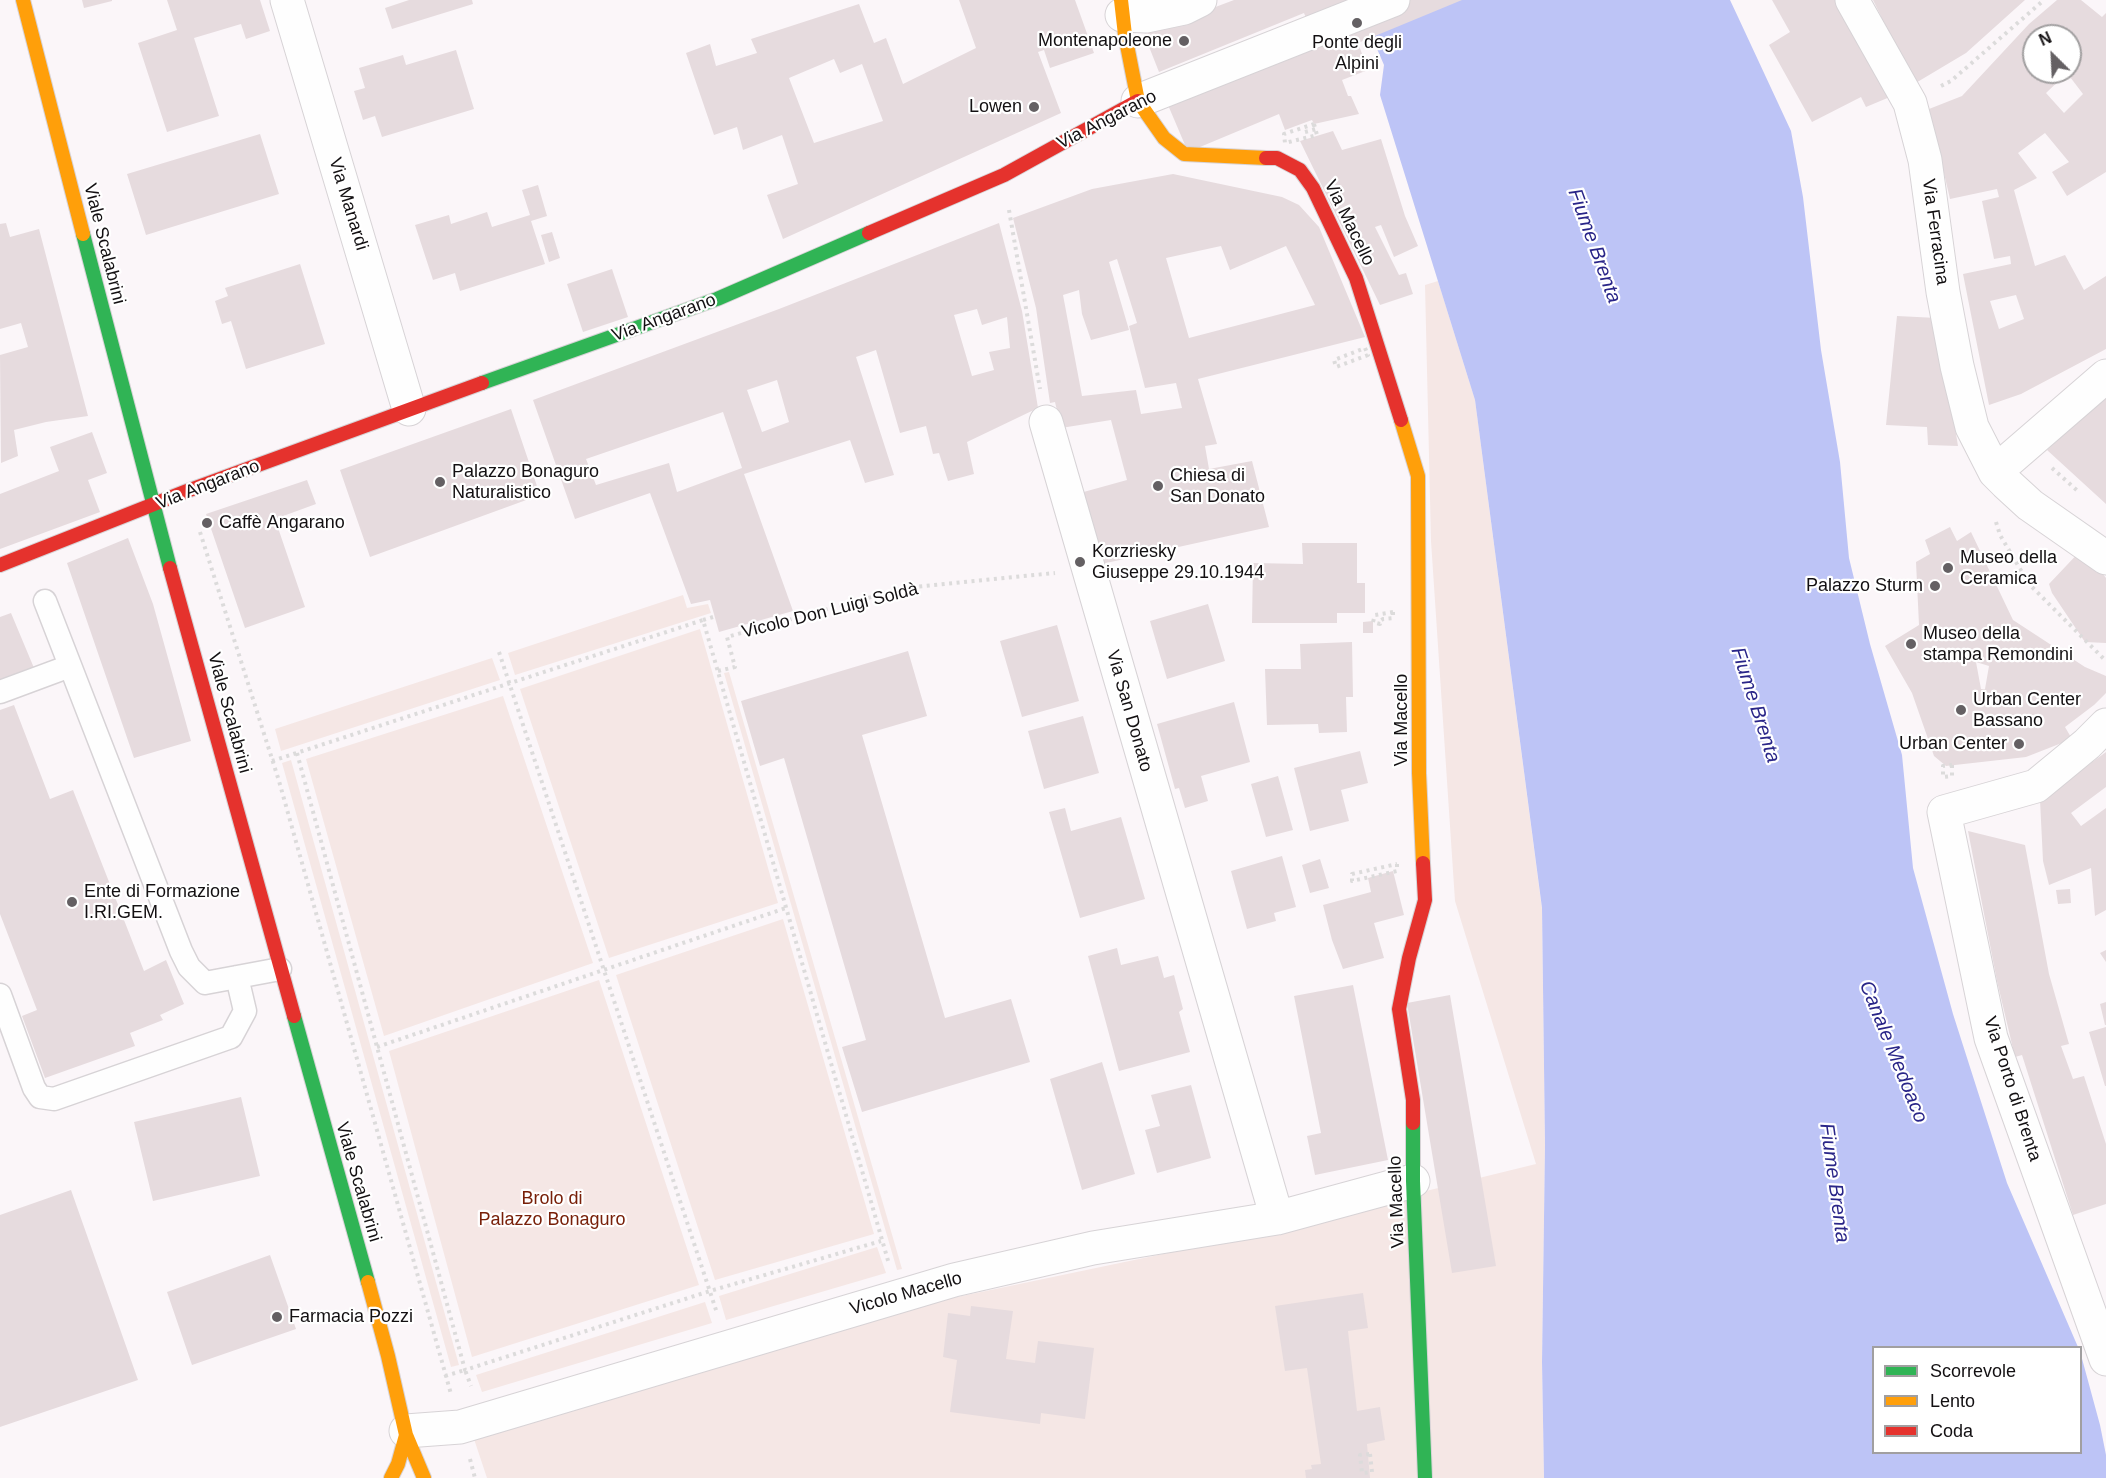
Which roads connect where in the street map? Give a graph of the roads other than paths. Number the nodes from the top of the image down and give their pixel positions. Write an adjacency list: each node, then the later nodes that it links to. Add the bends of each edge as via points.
1 (23, 0): 12 (street, Viale Scalabrini)
2 (287, 0): 9 (street, Via Manardi)
3 (1200, 0): 6 (street, via 1184,8 1146,16)
4 (1394, 0): 7 (street, Via Angarano)
5 (1852, 0): 11 (street, Via Ferracina, via 1910,103 1925,160 1957,366 1972,427)
6 (1122, 8): 7 (street)
7 (1138, 101): 9 (street, Via Angarano, via 1004,175 717,299); 22 (street, Via Macello, via 1164,138 1184,154 1277,158 1300,170 1313,188 1356,278 1418,476 1419,773 1425,900 1399,1009 1413,1100)
8 (2106, 376): 11 (street)
9 (409, 409): 12 (street, Via Angarano)
10 (1046, 422): 23 (street, Via San Donato)
11 (1995, 472): 13 (street, Via Ferracina, via 2030,505)
12 (153, 506): 14 (street, Via Angarano); 19 (street, Viale Scalabrini)
13 (2106, 558)
14 (0, 566)
15 (45, 602): 16 (lane)
16 (70, 666): 17 (lane); 20 (lane, via 189,967 205,983)
17 (0, 692)
18 (2106, 724): 24 (street, Via Porto di Brenta, via 2036,786 1944,812 1991,1038)
19 (280, 969): 20 (lane); 25 (street, Viale Scalabrini)
20 (237, 977): 21 (lane, via 245,1011 231,1038 54,1099 40,1096 34,1088)
21 (0, 995)
22 (1413, 1181): 23 (street, Vicolo Macello); 28 (street, Via Macello)
23 (1277, 1218): 25 (street, Vicolo Macello, via 1093,1248 954,1280 460,1427)
24 (2106, 1359)
25 (406, 1433): 26 (street, Viale Scalabrini); 27 (street, Viale Scalabrini)
26 (391, 1478)
27 (424, 1478)
28 (1425, 1478)

